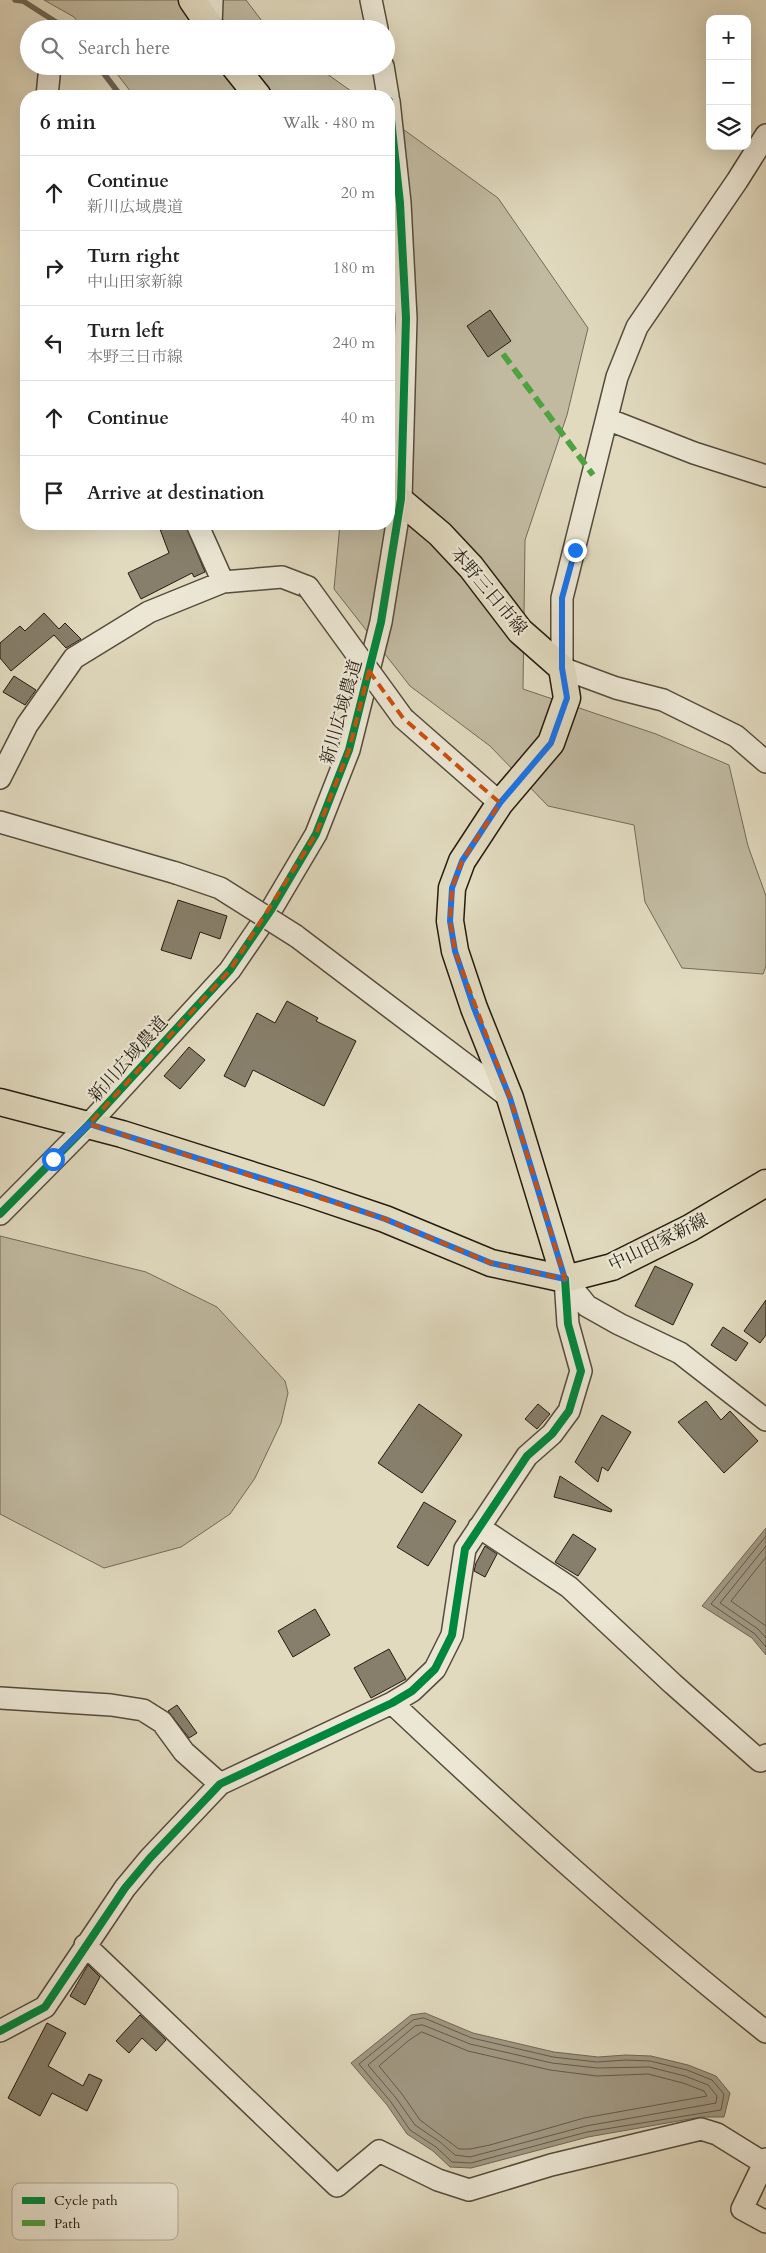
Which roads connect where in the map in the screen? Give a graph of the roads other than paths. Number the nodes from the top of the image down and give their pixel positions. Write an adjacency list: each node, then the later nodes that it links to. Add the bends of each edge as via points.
1 (192, 0): 4 (main road)
2 (212, 0): 5 (street)
3 (371, 0): 6 (street)
4 (207, 20)
5 (212, 20)
6 (375, 20)
7 (49, 75): 10 (street)
8 (241, 75): 11 (main road)
9 (384, 75): 12 (street)
10 (47, 90)
11 (253, 90)
12 (387, 90)
13 (766, 135): 16 (street, via 637,326 617,377)
14 (395, 157): 17 (street, 新川広域農道, via 405,308)
15 (395, 396): 17 (street)
16 (606, 420): 18 (street); 23 (street, via 562,598)
17 (403, 424): 19 (street, 新川広域農道)
18 (766, 476)
19 (395, 495): 23 (main road, 本野三日市線, via 440,534 471,567 520,631)
20 (200, 530): 22 (street)
21 (391, 530): 30 (street, 新川広域農道, via 379,631 349,750 316,834 271,910 230,970)
22 (223, 582): 25 (street, via 149,612 74,658 27,725); 26 (street, bridge, via 282,577 308,587 403,718)
23 (562, 668): 24 (street, via 616,688 662,700 736,736); 26 (main road, via 567,698 551,743)
24 (766, 762)
25 (0, 778)
26 (500, 803): 28 (main road, via 462,861 452,888 450,921 458,961)
27 (0, 822): 28 (street, bridge, via 220,888 296,936)
28 (510, 1098): 33 (main road)
29 (0, 1102): 30 (main road, 中山田家新線)
30 (89, 1124): 32 (street, 新川広域農道); 33 (main road, 中山田家新線, via 368,1214 491,1263)
31 (766, 1183): 33 (main road, 中山田家新線, via 690,1228 612,1267)
32 (0, 1214)
33 (565, 1279): 34 (street, via 587,1306 680,1353); 35 (street, via 568,1324 581,1371 569,1411 552,1434 527,1456)
34 (766, 1420)
35 (479, 1527): 37 (street, via 465,1549 452,1635 435,1669 412,1691); 38 (street, via 569,1587 760,1761)
36 (0, 1698): 39 (street, via 143,1710 162,1722 184,1752)
37 (392, 1703): 39 (street); 42 (street, via 678,1962)
38 (766, 1756)
39 (220, 1784): 40 (street, via 150,1858)
40 (85, 1945): 41 (street, via 45,2007); 43 (street, via 337,2186 378,2151 438,2180 469,2190 551,2165 701,2129 717,2134)
41 (0, 2031)
42 (766, 2032)
43 (765, 2161): 44 (street, via 742,2209)
44 (766, 2222)

